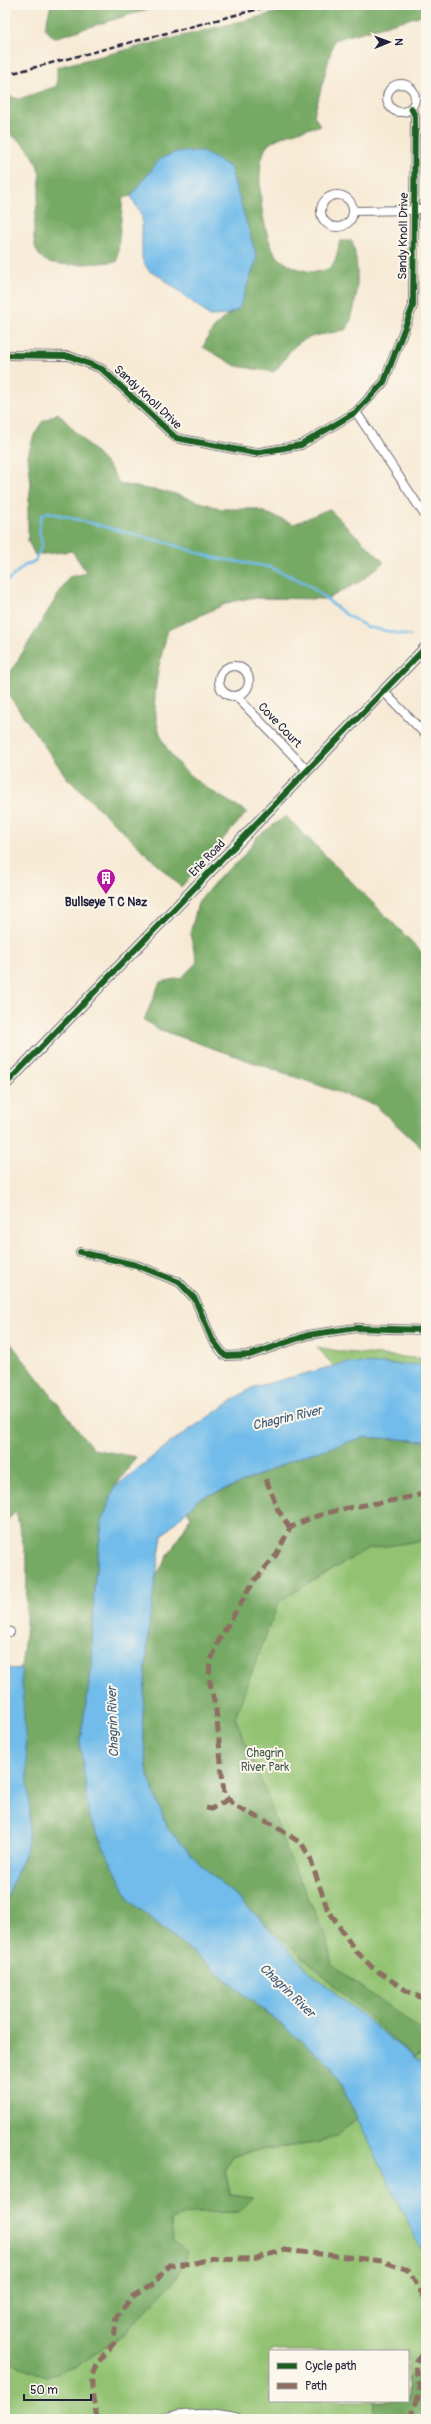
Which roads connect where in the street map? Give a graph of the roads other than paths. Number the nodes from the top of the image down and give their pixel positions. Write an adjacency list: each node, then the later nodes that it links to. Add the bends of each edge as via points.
1 (411, 108): 3 (street, Sandy Knoll Drive, via 415,116)
2 (426, 207): 3 (street)
3 (415, 210): 4 (street); 6 (street, Sandy Knoll Drive, via 413,306 384,382)
4 (353, 211)
5 (5, 355): 6 (street, Sandy Knoll Drive, via 69,356 102,369 176,438 255,453 301,445)
6 (356, 412): 7 (street)
7 (426, 517)
8 (426, 646): 9 (street, Erie Road)
9 (383, 691): 11 (street); 12 (street, Erie Road)
10 (236, 696): 12 (street, Cove Court)
11 (426, 735)
12 (307, 770): 13 (street, Erie Road)
13 (5, 1085)
14 (80, 1252): 15 (street, via 136,1265 179,1282 195,1299 212,1339 225,1356 250,1355 308,1335 356,1328)
15 (426, 1330)
16 (150, 2419): 17 (street, via 214,2413)
17 (239, 2419)

